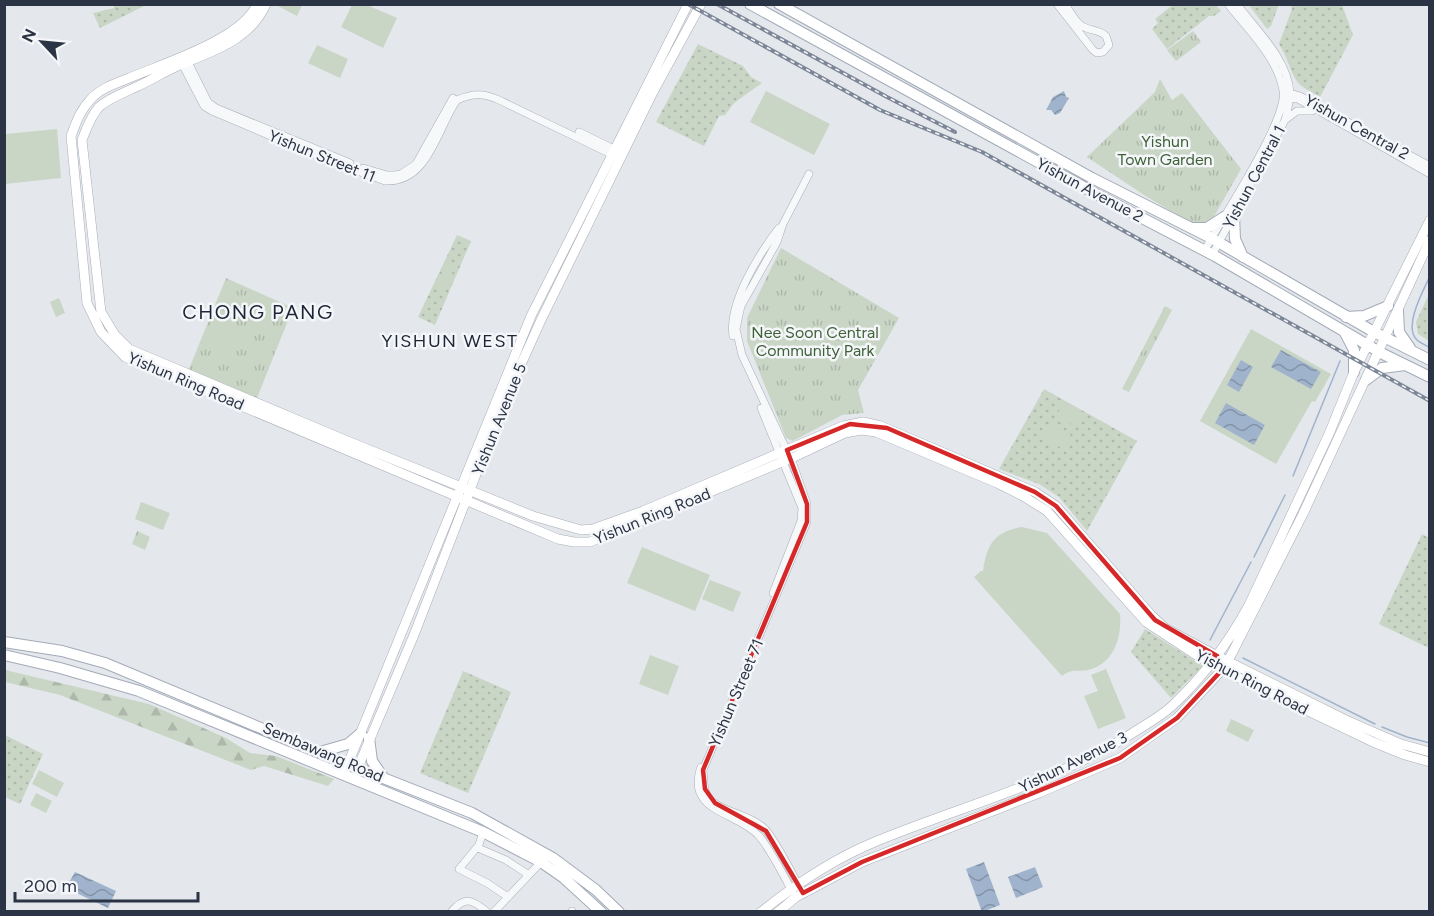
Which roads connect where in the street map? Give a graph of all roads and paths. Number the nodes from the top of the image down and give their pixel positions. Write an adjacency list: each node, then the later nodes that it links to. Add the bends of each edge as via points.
1 (257, 4): 11 (main road, Yishun Ring Road, via 244,23)
2 (266, 4): 11 (main road, Yishun Ring Road, via 236,40)
3 (688, 4): 15 (main road, Yishun Avenue 5)
4 (701, 4): 15 (main road, Yishun Avenue 5)
5 (750, 4): 24 (main road, Yishun Avenue 2)
6 (779, 4): 21 (main road, Yishun Avenue 2, via 1092,178)
7 (1057, 4): 8 (street, via 1093,50 1103,52 1109,45 1106,36 1083,27)
8 (1065, 4)
9 (1228, 4): 12 (street, via 1272,63)
10 (1237, 4): 12 (street, Yishun Central 1, via 1280,61)
11 (183, 60): 15 (street, Yishun Street 11, via 208,102 216,108 387,175 401,174 416,164 455,96 474,90 501,96); 39 (main road, Yishun Ring Road, via 101,105 82,140 101,312 115,335 135,352)
12 (1286, 94): 13 (street, Yishun Central 2); 14 (street, Yishun Central 1); 16 (street, Yishun Central 2, via 1300,96); 19 (street, Yishun Central 1, via 1271,134)
13 (1316, 111): 14 (street, Yishun Central 2, via 1297,111); 18 (street, Yishun Central 2)
14 (1285, 120): 19 (street, Yishun Central 1)
15 (617, 153): 39 (main road, Yishun Avenue 5, via 531,316)
16 (1430, 166)
17 (809, 174): 38 (street, via 740,293 731,327 738,354)
18 (1430, 174)
19 (1229, 216): 21 (main road, via 1205,229); 23 (street, Yishun Central 1); 25 (main road)
20 (1430, 220): 26 (main road)
21 (1187, 226): 23 (main road, Yishun Avenue 2)
22 (1430, 240): 26 (main road)
23 (1215, 241): 24 (street, Yishun Central 1); 25 (main road, Yishun Avenue 2)
24 (1208, 253): 28 (main road, Yishun Avenue 2)
25 (1243, 257): 27 (main road, Yishun Avenue 2)
26 (1393, 308): 27 (main road); 29 (main road); 32 (main road, via 1399,332)
27 (1346, 317): 29 (main road, Yishun Avenue 2)
28 (1343, 330): 30 (main road, Yishun Avenue 2); 35 (main road, via 1354,350)
29 (1379, 335): 30 (main road, Yishun Avenue 3); 31 (main road, Yishun Avenue 3); 32 (main road, Yishun Avenue 2)
30 (1368, 345): 31 (main road, Yishun Avenue 2); 35 (main road, Yishun Avenue 3)
31 (1379, 351): 34 (main road, Yishun Avenue 2); 37 (main road, Yishun Avenue 3)
32 (1414, 353): 33 (main road, Yishun Avenue 2)
33 (1430, 360)
34 (1406, 364): 36 (main road, Yishun Avenue 2); 37 (main road, via 1382,368)
35 (1354, 372): 42 (main road, Yishun Avenue 3, via 1270,562 1234,632)
36 (1430, 377)
37 (1366, 380): 44 (main road, Yishun Avenue 3)
38 (785, 456): 39 (main road, Yishun Ring Road, via 593,529 581,530 552,522); 39 (main road, Yishun Ring Road, via 590,542 558,539); 42 (main road, Yishun Ring Road, via 843,426 870,423 1035,492 1056,506 1155,620); 43 (main road, Yishun Ring Road, via 845,433 866,430 998,483 1047,511 1146,622); 52 (street, Yishun Street 71, via 807,504 807,522 703,770 708,798); 53 (street, Yishun Street 71, via 802,508 801,521 698,774 704,801)
39 (464, 493): 45 (main road, Yishun Avenue 5, via 414,635)
40 (4, 642): 46 (main road, Sembawang Road, via 105,663)
41 (4, 655): 51 (main road, Sembawang Road, via 139,691)
42 (1217, 656): 43 (main road, Yishun Avenue 3); 44 (main road, Yishun Ring Road)
43 (1210, 664): 44 (main road, Yishun Ring Road); 58 (main road, Yishun Avenue 3, via 1172,706 1107,750 1025,787 875,842)
44 (1225, 665): 47 (main road, Yishun Ring Road, via 1401,744); 48 (main road, Yishun Ring Road, via 1373,742); 58 (main road, Yishun Avenue 3, via 1177,718 1120,758)
45 (365, 736): 46 (main road); 49 (main road, Yishun Avenue 5); 50 (main road, via 372,761)
46 (320, 752): 49 (main road, Sembawang Road)
47 (1430, 752)
48 (1430, 762)
49 (353, 766): 50 (main road, Sembawang Road); 51 (main road, Yishun Avenue 5)
50 (383, 777): 64 (main road, Sembawang Road, via 472,813 552,858)
51 (348, 778): 54 (main road, Sembawang Road)
52 (754, 820): 53 (street); 58 (street, Yishun Street 71, via 766,831)
53 (750, 829): 58 (street, Yishun Street 71, via 759,835)
54 (483, 832): 55 (street); 56 (main road, Sembawang Road)
55 (478, 846): 57 (street); 59 (street, via 459,869)
56 (541, 862): 57 (street); 63 (main road, Sembawang Road)
57 (529, 875): 59 (street)
58 (797, 891): 65 (main road, Yishun Avenue 3); 66 (main road, Yishun Avenue 3)
59 (508, 897): 62 (street)
60 (451, 912): 61 (street, via 466,900)
61 (487, 912)
62 (494, 912)
63 (601, 912)
64 (619, 912)
65 (761, 912)
66 (778, 912)

